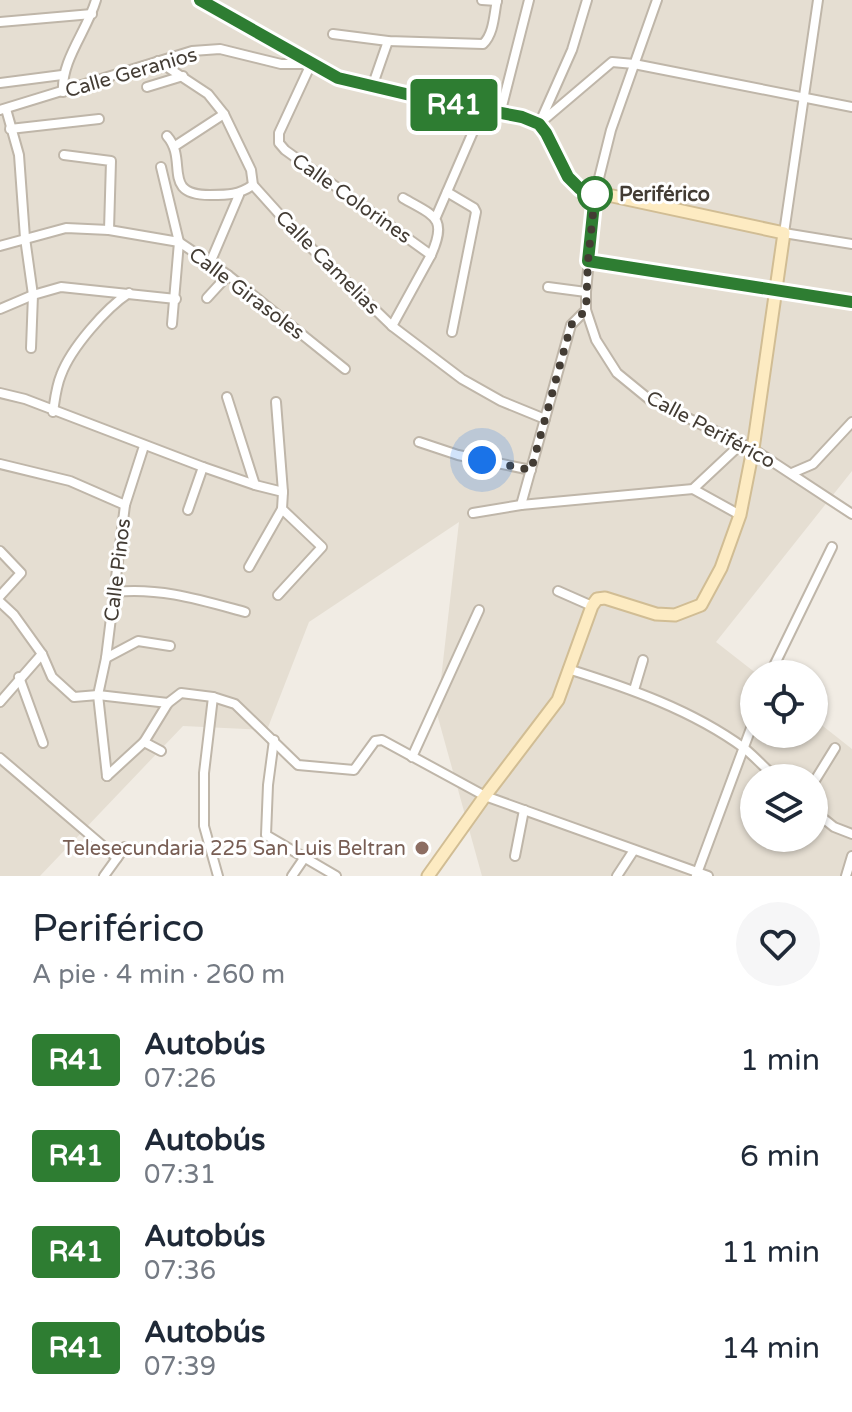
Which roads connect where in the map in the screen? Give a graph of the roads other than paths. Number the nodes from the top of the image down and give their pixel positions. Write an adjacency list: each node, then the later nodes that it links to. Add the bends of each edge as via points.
1 (96, 0): 9 (street)
2 (200, 0): 14 (main road)
3 (482, 0): 8 (street)
4 (529, 0): 27 (street)
5 (587, 0): 29 (street, via 572,50)
6 (657, 0): 15 (street, Calle Periférico)
7 (818, 0): 22 (street)
8 (497, 1): 12 (street, via 483,44)
9 (92, 14): 10 (street); 16 (street)
10 (0, 22)
11 (333, 34): 12 (street)
12 (388, 41): 20 (street)
13 (158, 61): 14 (street, Calle Geranios, via 220,49 281,64); 17 (street, Calle Camelias); 21 (street, Calle Geranios)
14 (311, 64): 20 (main road); 47 (street, Calle Colorines, via 279,143)
15 (634, 64): 22 (street); 29 (street, via 612,62); 37 (street, Calle Periférico)
16 (62, 75): 18 (street); 21 (street)
17 (183, 76): 19 (street); 26 (street, Calle Camelias)
18 (0, 83)
19 (147, 87)
20 (372, 87): 25 (main road)
21 (63, 92): 24 (street, Calle Geranios)
22 (804, 98): 23 (street); 42 (street)
23 (852, 107)
24 (3, 110): 30 (street)
25 (482, 111): 27 (main road); 36 (street)
26 (224, 114): 32 (street); 35 (street, Calle Camelias)
27 (500, 114): 29 (main road)
28 (99, 119): 30 (street)
29 (539, 124): 37 (main road, via 568,177)
30 (10, 129): 43 (street, via 19,155)
31 (167, 136): 32 (street)
32 (175, 146): 38 (street, via 185,191)
33 (68, 155): 41 (street, via 111,161)
34 (161, 167): 44 (street)
35 (253, 185): 38 (street); 62 (street, Calle Camelias)
36 (447, 192): 40 (street); 63 (street, via 476,212)
37 (595, 194): 42 (main road); 48 (street, Calle Periférico)
38 (239, 195): 49 (street)
39 (403, 198): 40 (street)
40 (436, 217): 47 (street, via 440,224)
41 (109, 230): 43 (street, Calle Girasoles, via 66,228); 44 (street, Calle Girasoles)
42 (784, 233): 45 (street); 52 (main road)
43 (25, 238): 46 (street, Calle Girasoles); 55 (street)
44 (179, 242): 49 (street, Calle Girasoles); 57 (street)
45 (852, 244)
46 (0, 246)
47 (431, 255): 62 (street, Calle Colorines)
48 (588, 261): 52 (street); 54 (street, Calle Periférico)
49 (210, 263): 50 (street, Calle Girasoles)
50 (228, 275): 56 (street); 65 (street, Calle Girasoles)
51 (548, 287): 54 (street)
52 (775, 289): 58 (street); 76 (main road)
53 (130, 292): 55 (street, via 61,287); 57 (street); 69 (street, via 74,352 62,372)
54 (586, 292): 60 (street, Calle Periférico)
55 (33, 295): 59 (street); 64 (street)
56 (207, 298)
57 (176, 299): 61 (street)
58 (852, 302)
59 (0, 309)
60 (586, 310): 70 (street, via 571,325); 74 (street, Calle Periférico, via 596,340 617,373 650,400)
61 (172, 324)
62 (392, 326): 70 (street, Calle Camelias, via 462,379)
63 (452, 332)
64 (31, 348)
65 (345, 369)
66 (0, 393): 69 (street)
67 (227, 397): 81 (street)
68 (276, 402): 83 (street)
69 (53, 412): 75 (street)
70 (545, 419): 79 (street)
71 (852, 422): 72 (street)
72 (848, 436): 80 (street, via 813,464)
73 (419, 442): 79 (street)
74 (741, 444): 76 (street, Calle Periférico); 82 (street)
75 (144, 446): 78 (street); 84 (street, Calle Pinos)
76 (753, 449): 80 (street, Calle Periférico); 90 (main road)
77 (0, 464): 84 (street, via 70,481)
78 (203, 467): 81 (street); 87 (street)
79 (531, 470): 85 (street)
80 (792, 473): 89 (street, Calle Periférico)
81 (255, 485): 83 (street)
82 (693, 489): 85 (street); 90 (street)
83 (283, 492): 86 (street)
84 (125, 505): 95 (street, Calle Pinos)
85 (521, 505): 88 (street)
86 (282, 509): 93 (street); 96 (street, via 322,547)
87 (188, 510)
88 (473, 513)
89 (852, 514)
90 (740, 515): 98 (main road, via 701,605 675,615 605,598)
91 (832, 547): 105 (street)
92 (0, 551): 97 (street, via 21,573)
93 (249, 567)
94 (558, 591): 98 (street)
95 (114, 592): 100 (street, via 140,589 185,595); 103 (street, Calle Pinos)
96 (278, 595)
97 (0, 599): 102 (street)
98 (592, 606): 106 (main road)
99 (479, 610): 119 (street)
100 (245, 612)
101 (170, 646): 103 (street, via 138,641)
102 (42, 654): 107 (street); 109 (street, via 52,677 74,697)
103 (106, 658): 109 (street, Calle Pinos)
104 (643, 660): 108 (street)
105 (777, 660)
106 (568, 669): 108 (street); 123 (main road, via 558,700)
107 (19, 677): 111 (street); 115 (street)
108 (634, 690): 117 (street)
109 (98, 695): 112 (street); 114 (street, Calle Pinos, via 107,776)
110 (213, 697): 112 (street, via 181,693); 113 (street, via 235,704); 135 (street, via 204,826)
111 (0, 702)
112 (168, 703): 114 (street)
113 (274, 740): 119 (street, via 298,765 354,770 378,739); 131 (street, via 266,835)
114 (144, 742): 118 (street)
115 (43, 743)
116 (835, 748): 122 (street)
117 (744, 749): 121 (street); 133 (street)
118 (161, 751)
119 (412, 757): 123 (street)
120 (0, 758): 132 (street)
121 (761, 764)
122 (825, 764)
123 (485, 796): 124 (street); 138 (main road)
124 (524, 810): 128 (street); 129 (street)
125 (828, 822): 126 (street)
126 (852, 834)
127 (125, 847): 132 (street)
128 (634, 850): 133 (street); 139 (street)
129 (515, 856)
130 (852, 856): 141 (street)
131 (305, 857): 136 (street); 137 (street)
132 (117, 858): 134 (street)
133 (697, 874): 140 (street)
134 (104, 876)
135 (218, 876)
136 (292, 876)
137 (336, 876)
138 (428, 876)
139 (617, 876)
140 (708, 876)
141 (846, 876)

